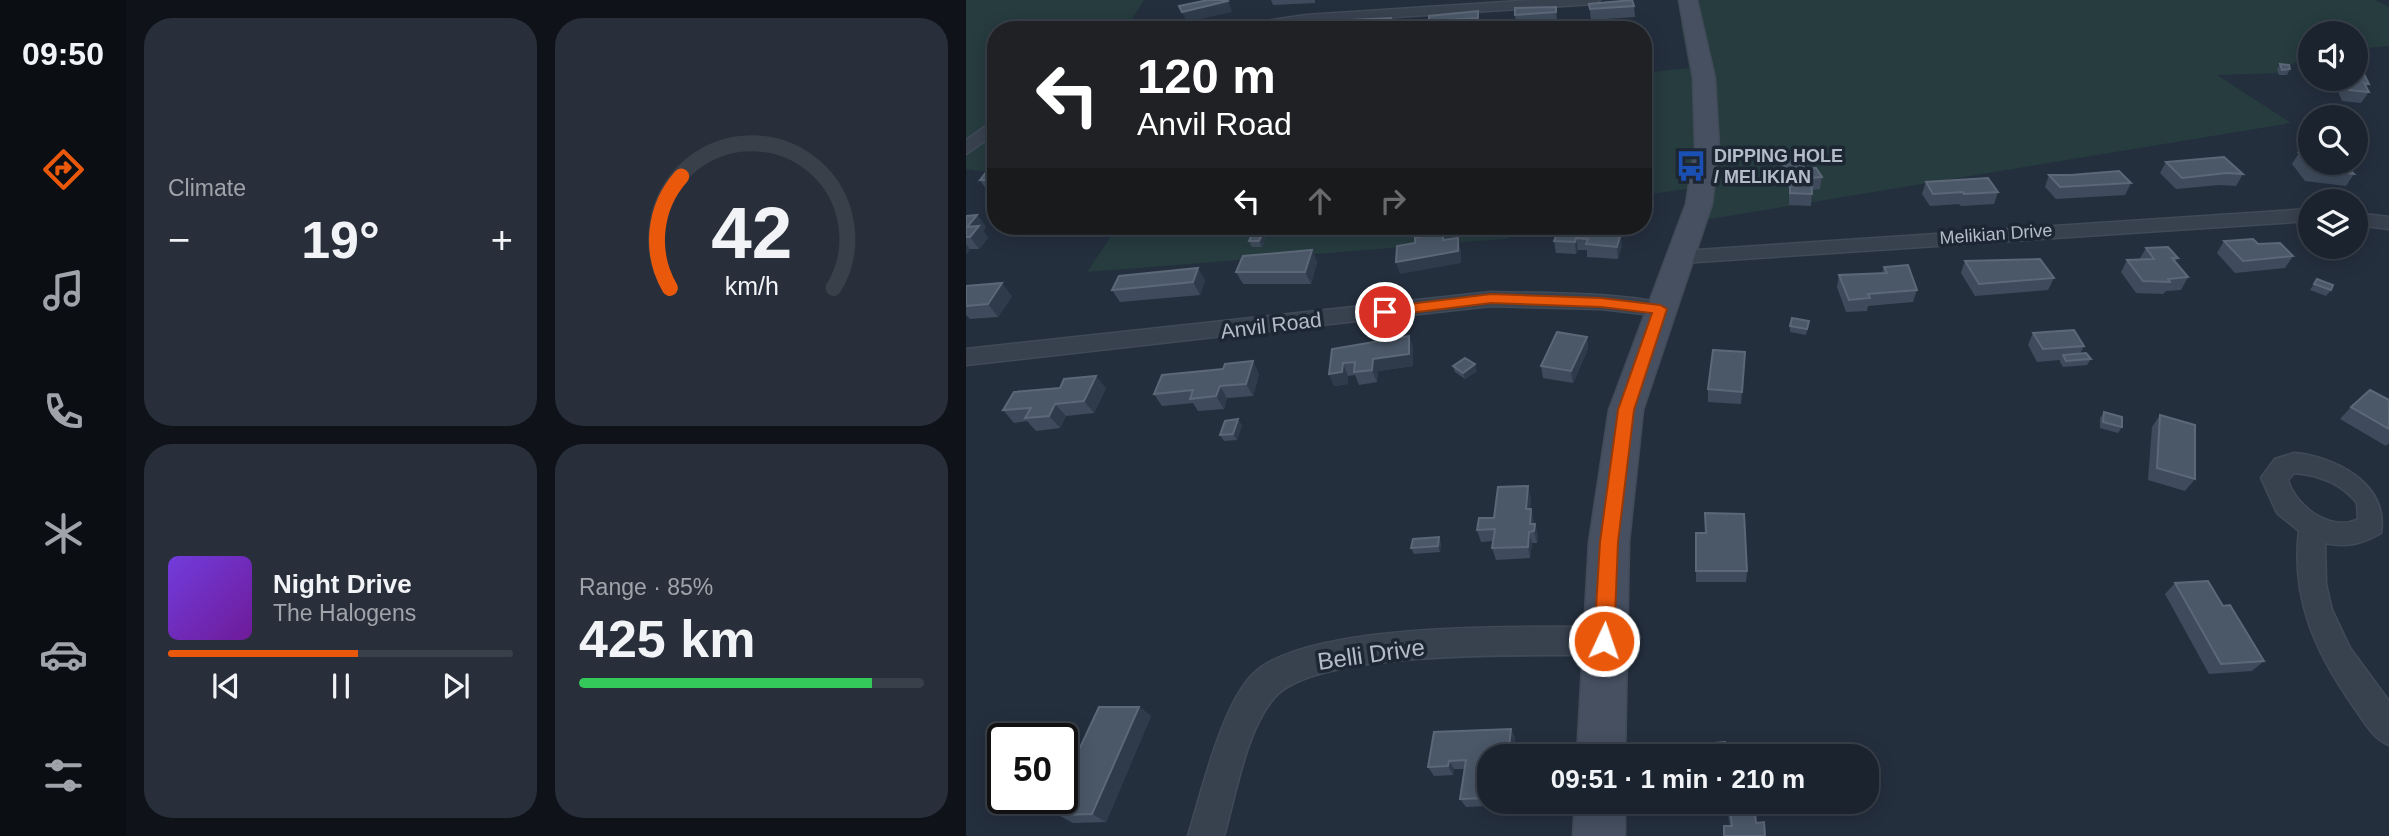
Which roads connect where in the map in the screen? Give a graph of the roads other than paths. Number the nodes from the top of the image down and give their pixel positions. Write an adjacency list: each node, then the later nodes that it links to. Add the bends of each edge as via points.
1 (1594, 0): 3 (street)
2 (1689, 0): 9 (main road, via 1708,120 1699,204)
3 (1293, 21)
4 (987, 132): 5 (street)
5 (966, 149)
6 (2298, 216): 9 (street, Melikian Drive)
7 (2368, 220): 8 (street)
8 (2389, 223)
9 (1682, 257): 10 (main road)
10 (1660, 309): 11 (street, Anvil Road, via 1601,302 1491,299); 13 (main road, via 1626,410 1609,542)
11 (966, 358)
12 (2313, 525): 14 (street, via 2309,573 2321,624 2339,661)
13 (1604, 641): 15 (main road); 17 (street, Belli Drive, via 1459,643 1343,654 1292,666 1264,684 1246,715)
14 (2389, 728)
15 (1601, 744)
16 (1600, 814): 18 (main road)
17 (1206, 836)
18 (1599, 836)

